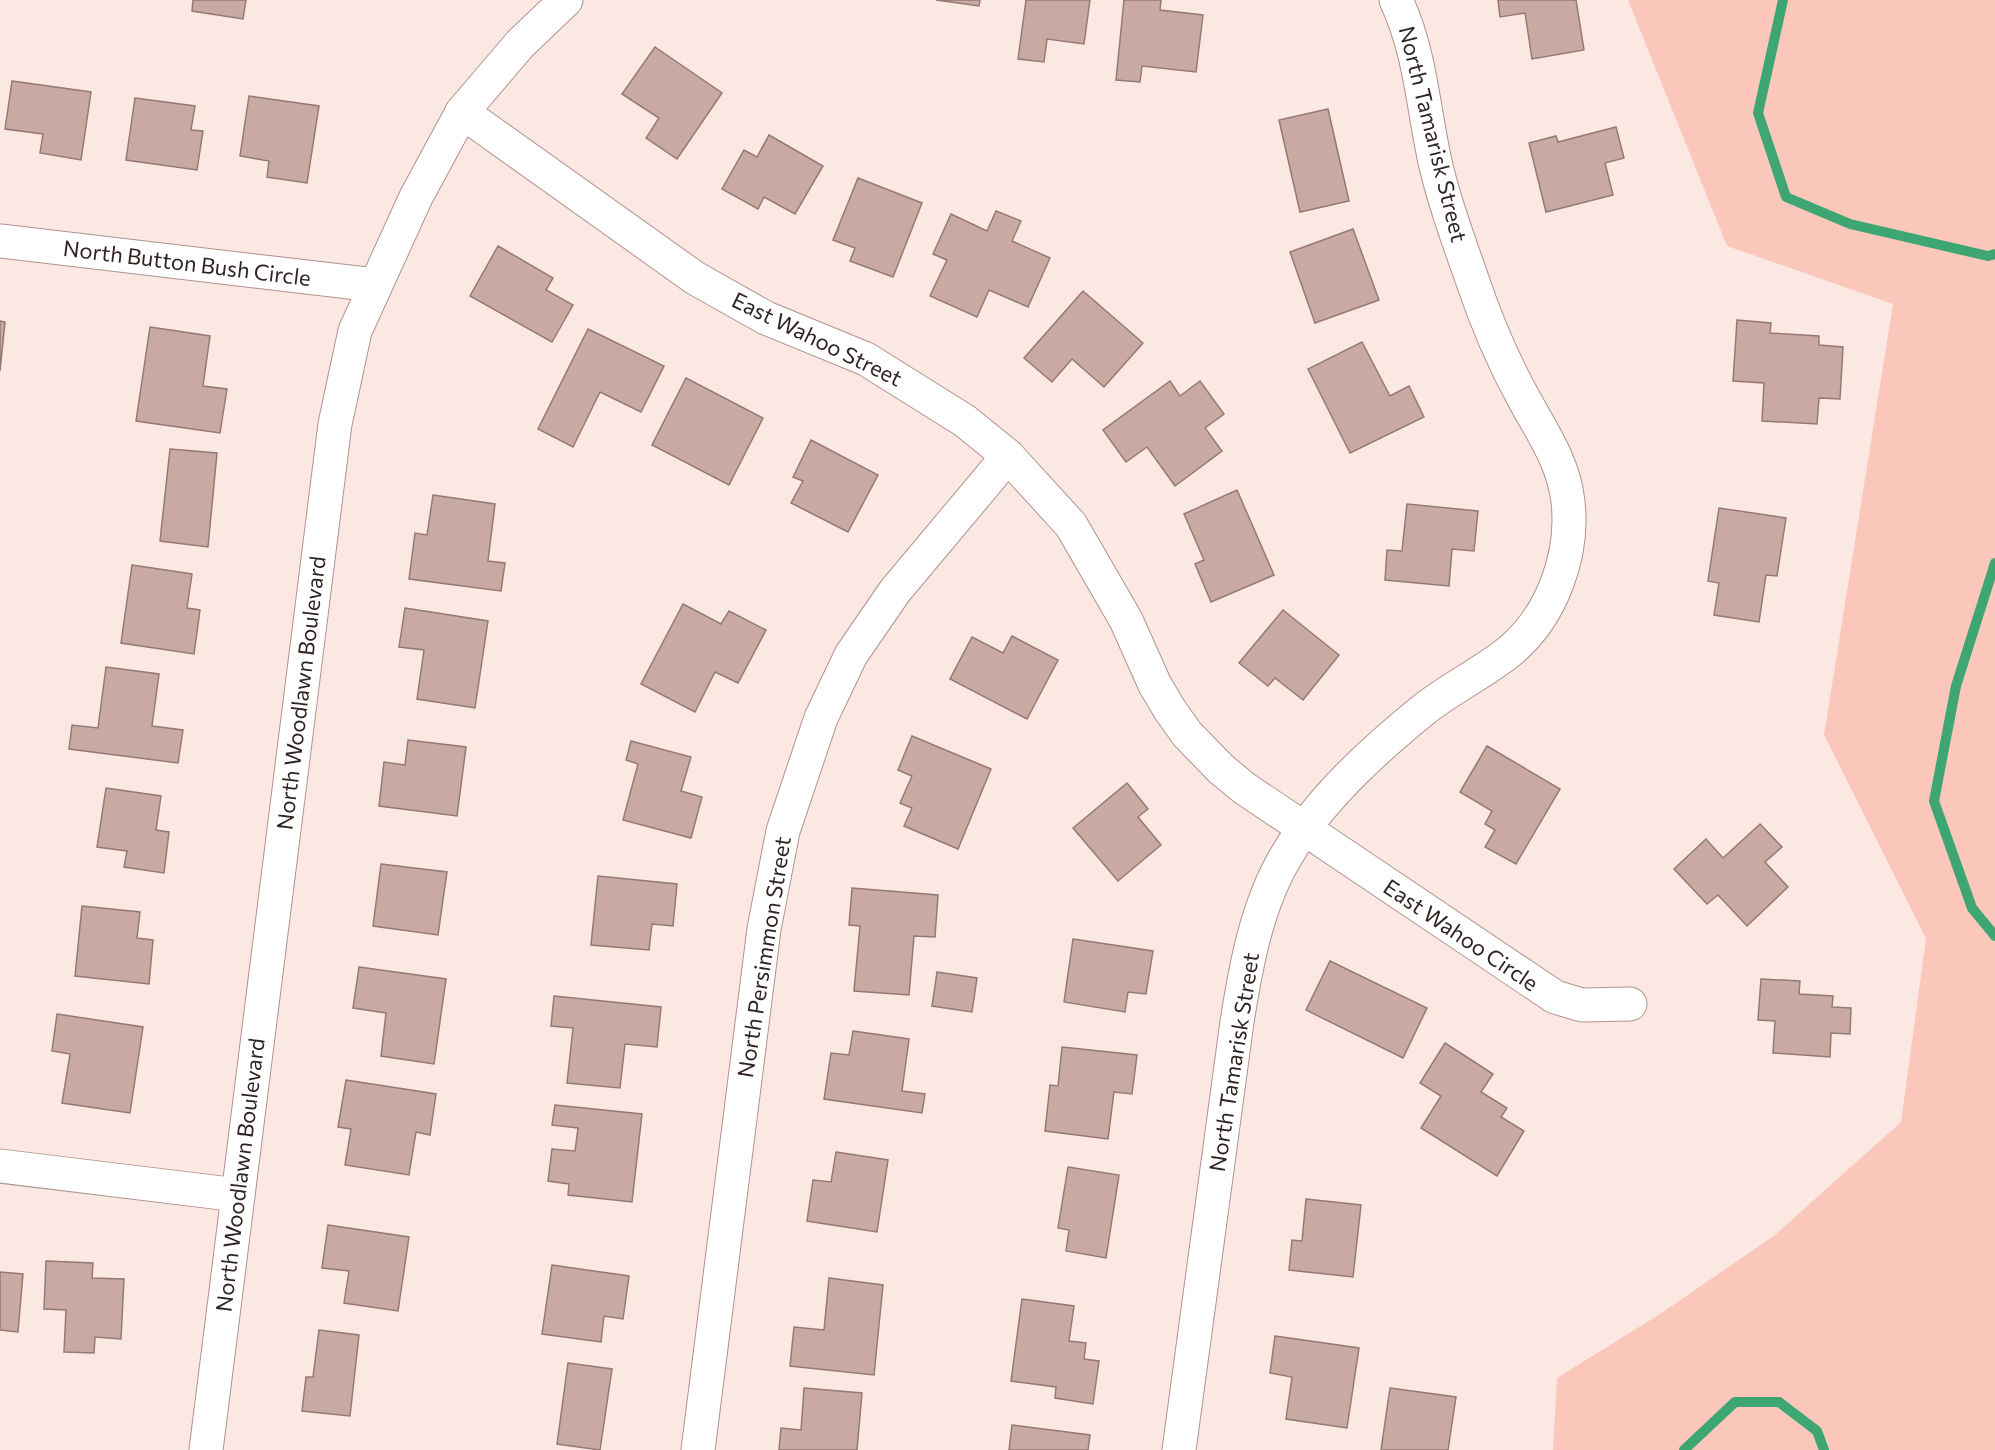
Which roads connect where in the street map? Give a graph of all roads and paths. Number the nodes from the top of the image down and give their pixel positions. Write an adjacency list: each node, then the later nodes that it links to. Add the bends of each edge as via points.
1 (566, 0): 3 (street, North Woodlawn Boulevard, via 520,44)
2 (1396, 0): 7 (street, North Tamarisk Street, via 1414,44 1448,212 1482,309 1564,478 1568,536 1551,597 1525,636 1509,652 1396,732 1345,781)
3 (462, 112): 5 (street, North Woodlawn Boulevard); 6 (street, East Wahoo Street, via 695,278 766,318 866,359 938,402)
4 (0, 241): 5 (street, North Button Bush Circle)
5 (375, 285): 10 (street, North Woodlawn Boulevard, via 355,331 335,424)
6 (1008, 456): 7 (street, East Wahoo Street, via 1071,525 1126,620 1155,685 1187,734 1244,789); 12 (street, North Persimmon Street, via 895,591 850,656 821,718 785,821 764,929)
7 (1305, 829): 8 (street, East Wahoo Circle, via 1555,997 1582,1005); 13 (street, North Tamarisk Street, via 1287,854 1265,903 1246,964)
8 (1630, 1004)
9 (0, 1166): 10 (street)
10 (238, 1195): 11 (street, North Woodlawn Boulevard)
11 (206, 1450)
12 (698, 1450)
13 (1179, 1450)

